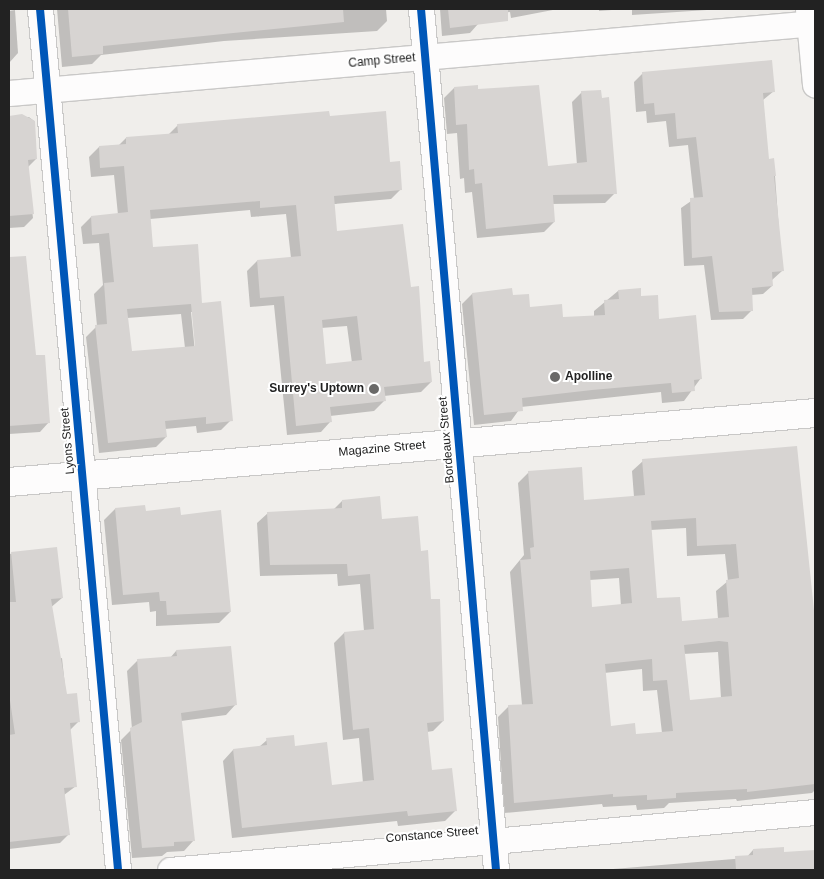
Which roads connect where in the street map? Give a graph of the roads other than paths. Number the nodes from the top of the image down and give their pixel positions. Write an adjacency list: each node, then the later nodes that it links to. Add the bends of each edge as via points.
1 (40, 9): 6 (street, Lyons Street)
2 (421, 9): 4 (street, Bordeaux Street)
3 (811, 19): 4 (street, Camp Street); 5 (street)
4 (425, 57): 6 (street, Camp Street); 9 (street, Bordeaux Street)
5 (815, 85)
6 (47, 90): 7 (street, Camp Street); 10 (street, Lyons Street)
7 (9, 93)
8 (815, 413): 9 (street, Magazine Street)
9 (458, 442): 10 (street, Magazine Street); 13 (street, Bordeaux Street)
10 (82, 476): 11 (street, Magazine Street); 14 (street, Lyons Street)
11 (9, 482)
12 (815, 812): 13 (street, Constance Street)
13 (494, 841): 15 (street, Constance Street); 16 (street, Bordeaux Street)
14 (118, 870)
15 (170, 870)
16 (496, 870)

